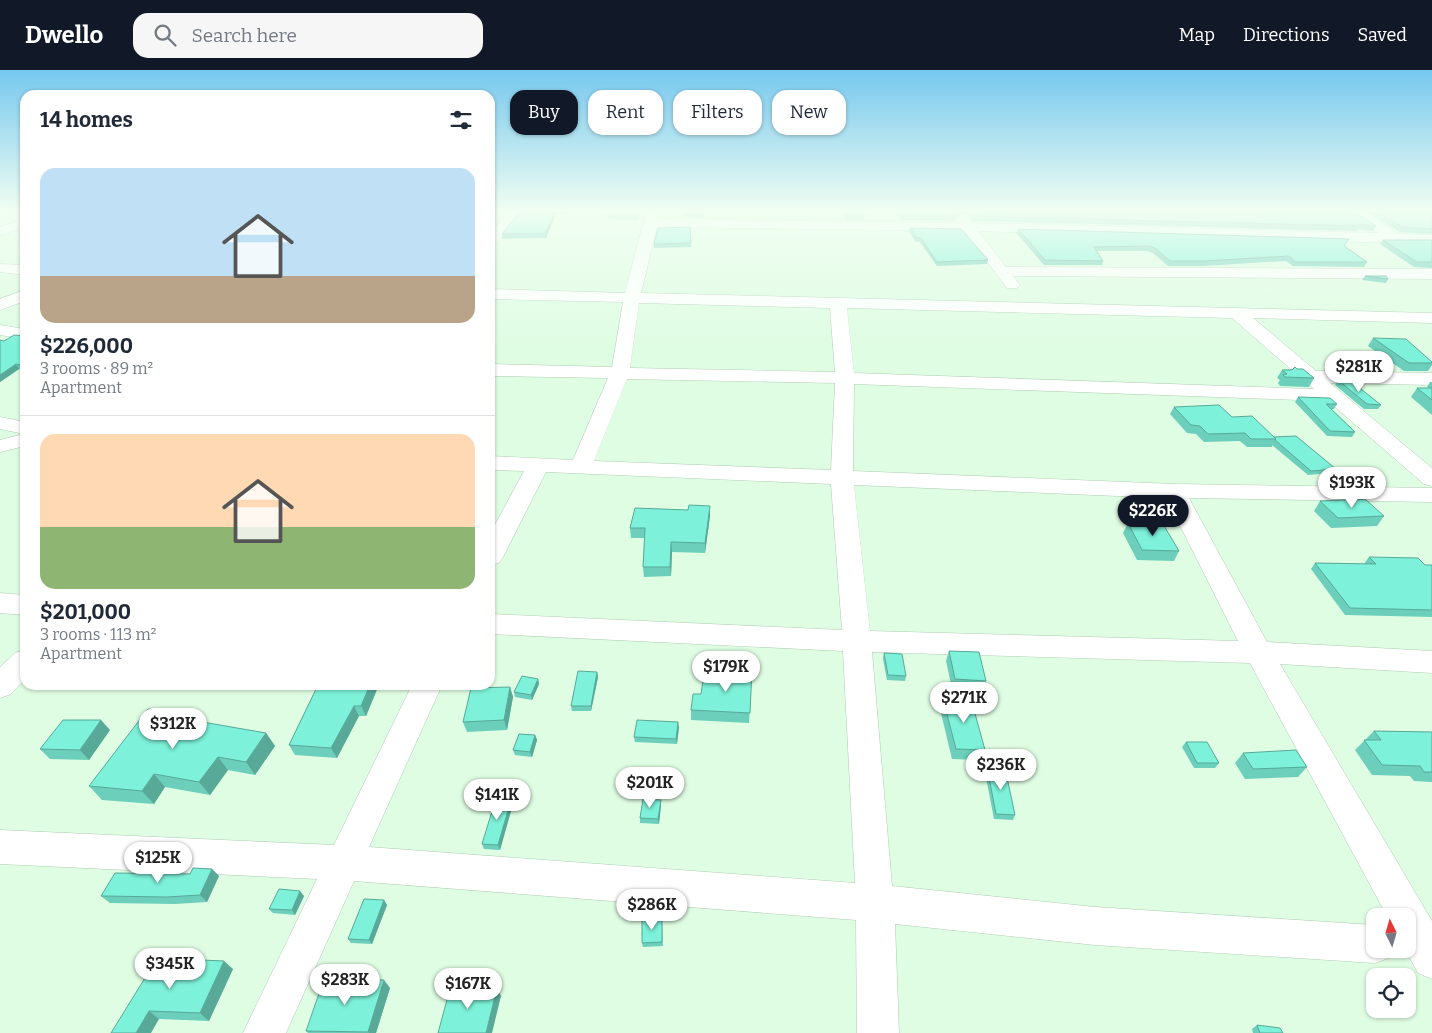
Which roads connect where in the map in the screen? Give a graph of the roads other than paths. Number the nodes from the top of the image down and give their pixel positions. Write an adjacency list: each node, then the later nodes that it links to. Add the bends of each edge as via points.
1 (642, 257): 9 (street)
2 (991, 257): 5 (street)
3 (0, 268): 4 (street)
4 (20, 270)
5 (1002, 271): 6 (street); 12 (street)
6 (1432, 274)
7 (495, 294): 9 (street)
8 (20, 297): 11 (street)
9 (632, 298): 10 (street); 18 (street)
10 (838, 303): 12 (street); 20 (street)
11 (0, 305)
12 (1031, 308): 13 (street)
13 (1236, 313): 14 (street); 19 (street)
14 (1432, 318)
15 (0, 330): 16 (street)
16 (20, 333)
17 (495, 370): 18 (street)
18 (620, 373): 20 (street); 30 (street)
19 (1311, 377): 21 (street); 22 (street)
20 (845, 378): 22 (street); 31 (street)
21 (1432, 380)
22 (1332, 395): 28 (street)
23 (0, 423): 24 (street)
24 (20, 427)
25 (20, 441): 26 (street)
26 (0, 446)
27 (495, 463): 29 (street)
28 (1423, 464): 32 (street)
29 (538, 465): 30 (street); 35 (street)
30 (581, 466): 31 (street)
31 (842, 478): 33 (street); 39 (street)
32 (1432, 479)
33 (1174, 491): 34 (street); 40 (street)
34 (1432, 495)
35 (495, 547)
36 (0, 603): 37 (street)
37 (20, 605)
38 (495, 624): 39 (street)
39 (857, 641): 40 (street); 47 (street)
40 (1258, 652): 41 (street); 49 (street)
41 (1432, 662)
42 (20, 666): 43 (street)
43 (0, 686)
44 (425, 690): 46 (street)
45 (0, 847): 46 (street)
46 (344, 863): 47 (street); 50 (street)
47 (875, 902): 48 (street, via 1095,926); 51 (street)
48 (1366, 943)
49 (1424, 950)
50 (264, 1033)
51 (878, 1033)

